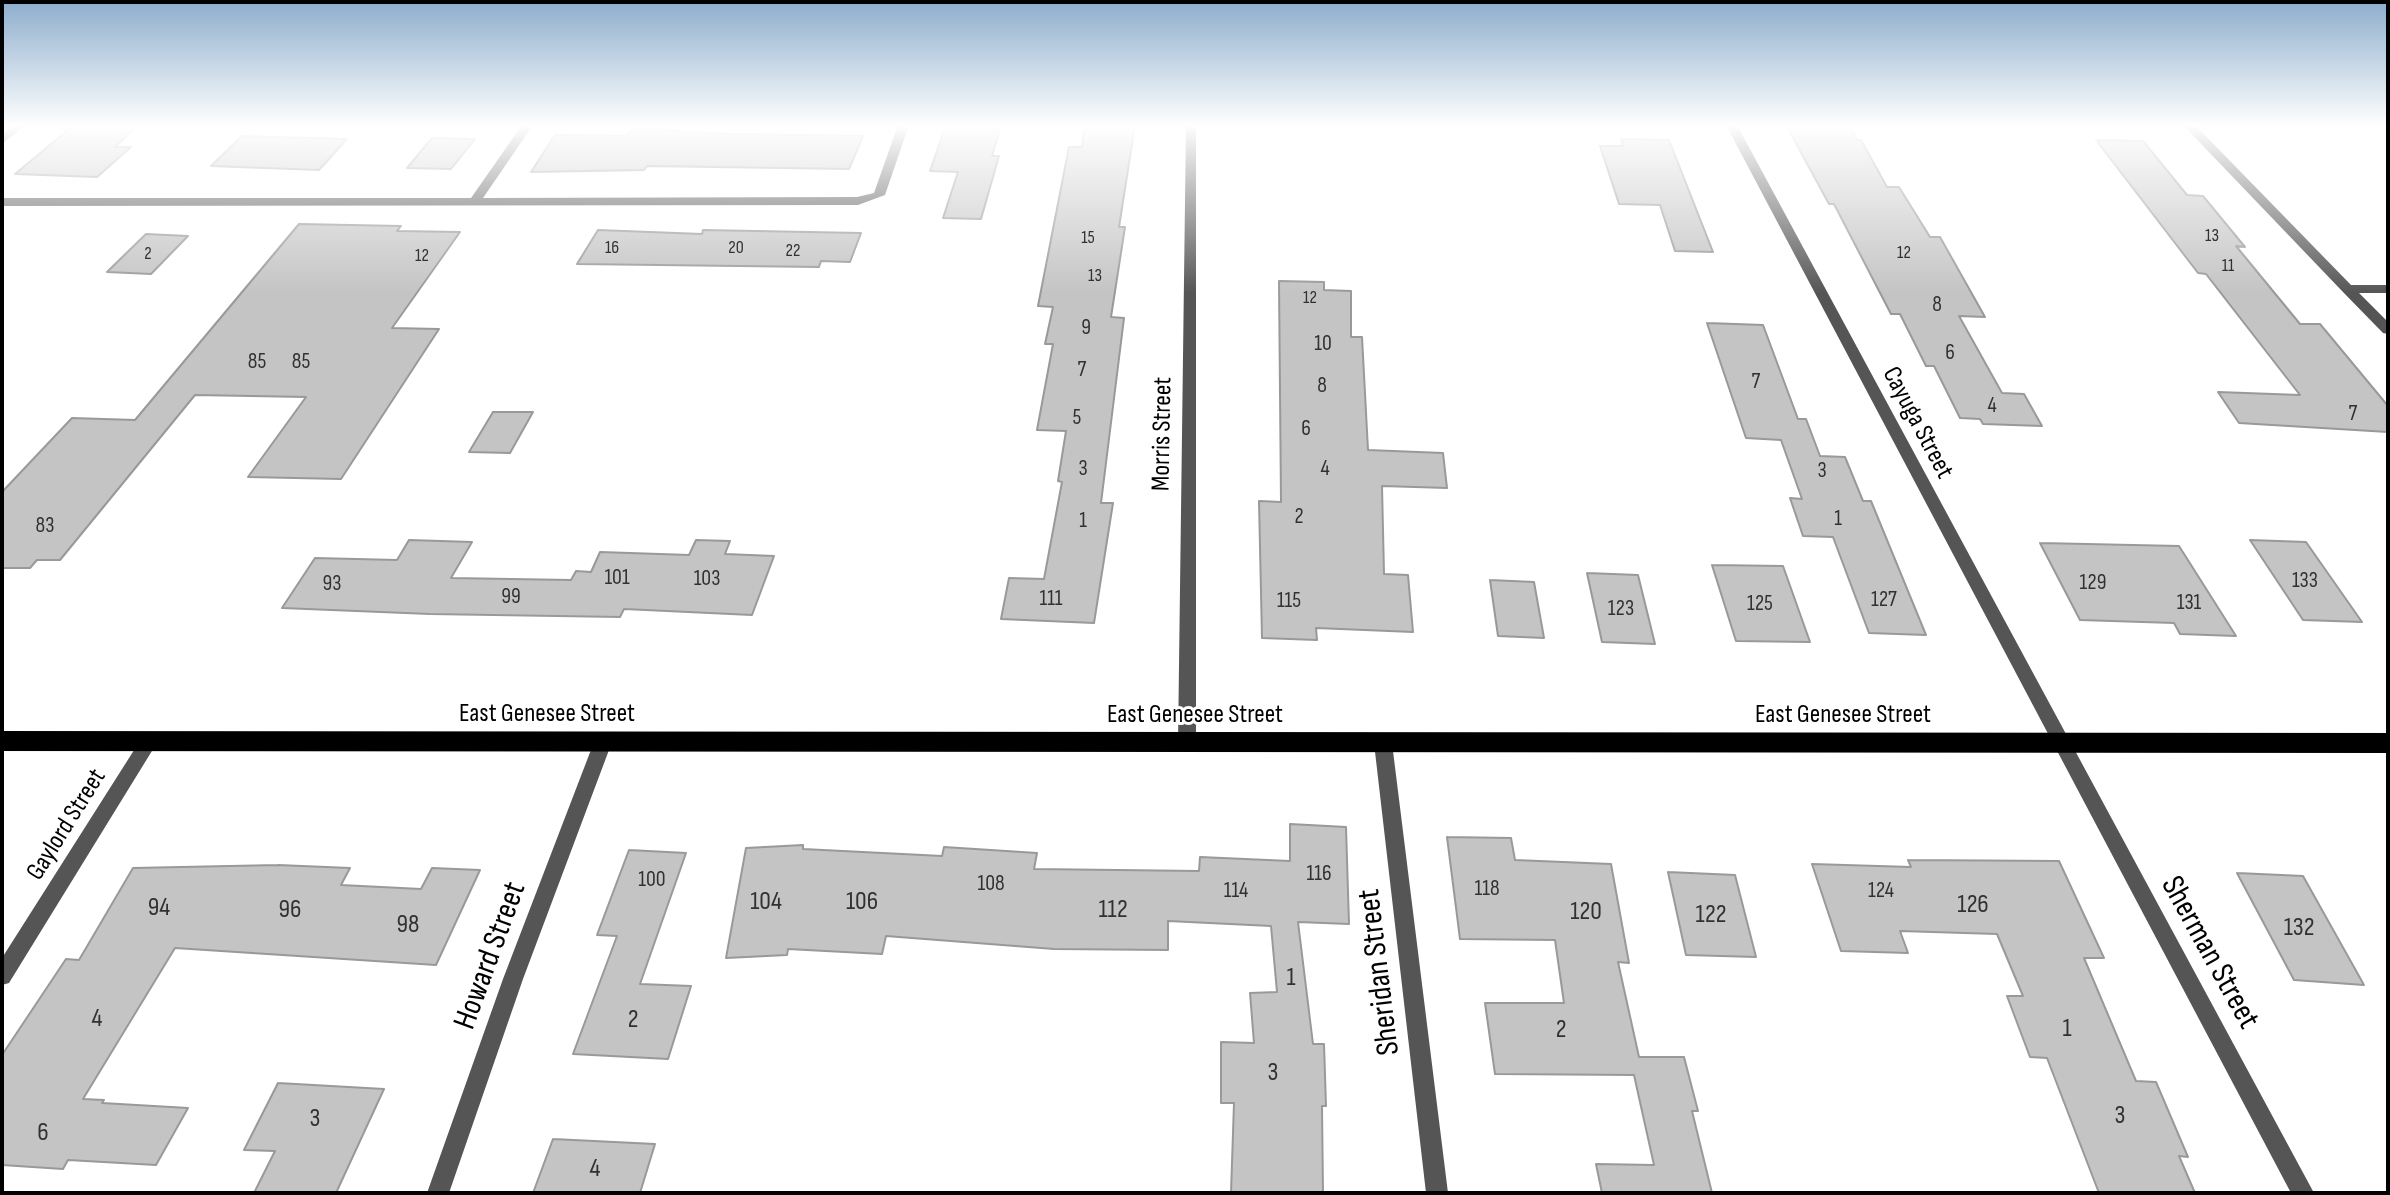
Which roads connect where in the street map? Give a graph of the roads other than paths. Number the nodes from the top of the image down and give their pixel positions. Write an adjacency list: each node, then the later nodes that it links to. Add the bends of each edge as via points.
1 (489, 181): 6 (street)
2 (884, 181): 6 (street, via 879,195 858,201)
3 (1191, 181): 15 (street, Morris Street)
4 (1761, 181): 14 (street, Cayuga Street)
5 (2242, 181): 8 (street)
6 (475, 201): 7 (street)
7 (2, 202)
8 (2347, 289): 9 (street); 10 (street)
9 (2388, 289)
10 (2388, 330)
11 (2, 741): 12 (highway, East Genesee Street)
12 (149, 741): 13 (highway, East Genesee Street); 18 (street, Gaylord Street)
13 (603, 742): 15 (highway, East Genesee Street); 19 (street, Howard Street)
14 (2059, 742): 16 (highway, East Genesee Street); 17 (highway, East Genesee Street); 21 (street, Sherman Street)
15 (1187, 743): 16 (highway, East Genesee Street)
16 (1383, 743): 20 (street, Sheridan Street)
17 (2388, 743)
18 (2, 976)
19 (438, 1193)
20 (1437, 1193)
21 (2303, 1193)

